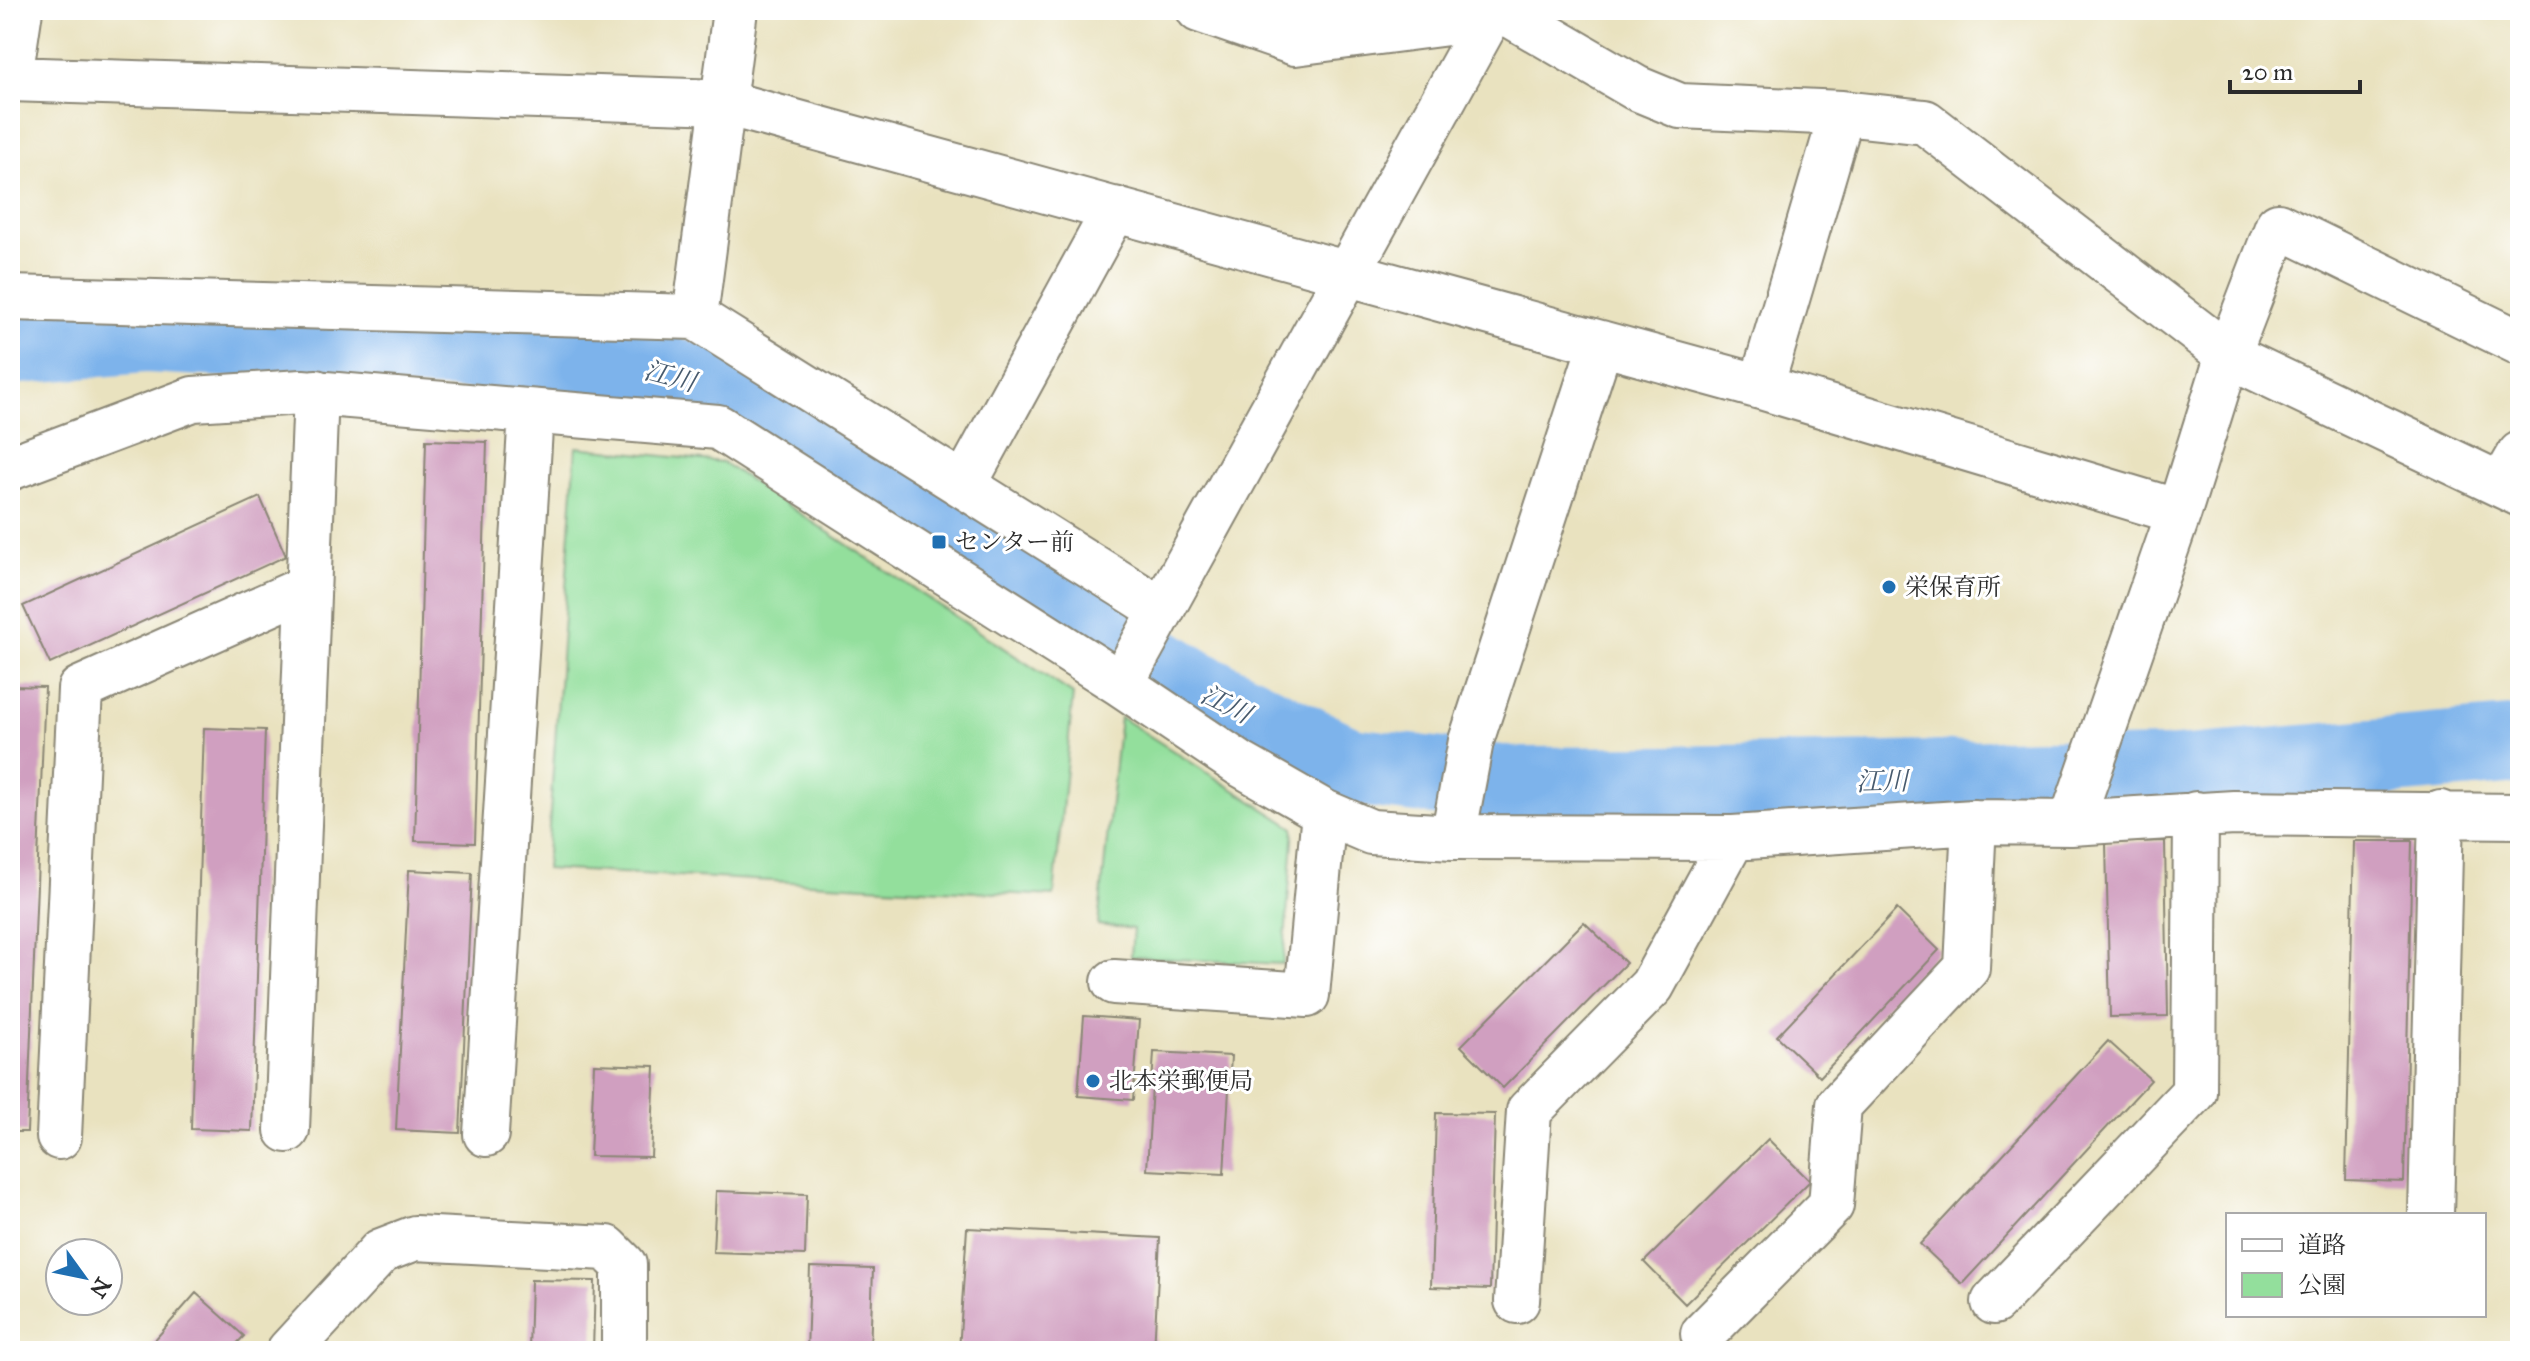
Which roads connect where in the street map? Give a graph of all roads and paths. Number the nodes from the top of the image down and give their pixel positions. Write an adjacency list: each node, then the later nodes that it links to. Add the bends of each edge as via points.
1 (20, 10): 7 (street)
2 (735, 10): 8 (street)
3 (1199, 10): 4 (street, via 1295,43 1448,23)
4 (1483, 10)
5 (1493, 10): 11 (street)
6 (1502, 10): 9 (street, via 1636,88 1680,106)
7 (10, 78): 8 (street)
8 (722, 102): 10 (street); 13 (street)
9 (1842, 113): 16 (street, via 1925,122); 17 (street)
10 (1115, 209): 11 (street); 22 (street)
11 (1348, 273): 14 (street); 25 (street)
12 (10, 298): 13 (street)
13 (695, 317): 22 (street)
14 (1601, 343): 17 (street); 33 (street, via 1471,741)
15 (2520, 343): 16 (street, via 2278,225)
16 (2228, 355): 21 (street); 23 (street)
17 (1761, 387): 23 (street)
18 (316, 392): 19 (street); 20 (street, via 193,399); 24 (street)
19 (531, 413): 26 (street, via 718,427); 37 (street)
20 (10, 468)
21 (2514, 478)
22 (964, 485): 25 (street)
23 (2179, 512): 32 (street)
24 (308, 587): 36 (street); 38 (street, via 80,689)
25 (1162, 610): 26 (street)
26 (1121, 684): 27 (street, via 1240,764)
27 (1324, 812): 33 (street, via 1371,832); 35 (street, via 1307,995)
28 (2441, 813): 29 (street); 30 (street); 39 (street)
29 (2196, 814): 32 (street); 41 (street, via 2194,1092)
30 (2520, 816)
31 (1974, 822): 32 (street); 34 (street); 42 (street, via 1967,968 1839,1105 1831,1205)
32 (2071, 823)
33 (1453, 837): 34 (street)
34 (1733, 838): 40 (street, via 1652,986 1529,1111)
35 (1114, 982)
36 (287, 1130)
37 (486, 1134)
38 (59, 1137)
39 (2431, 1213)
40 (1517, 1301)
41 (1994, 1302)
42 (1703, 1334)
43 (289, 1351): 44 (street, via 381,1251 415,1238 607,1248 624,1265)
44 (624, 1351)

